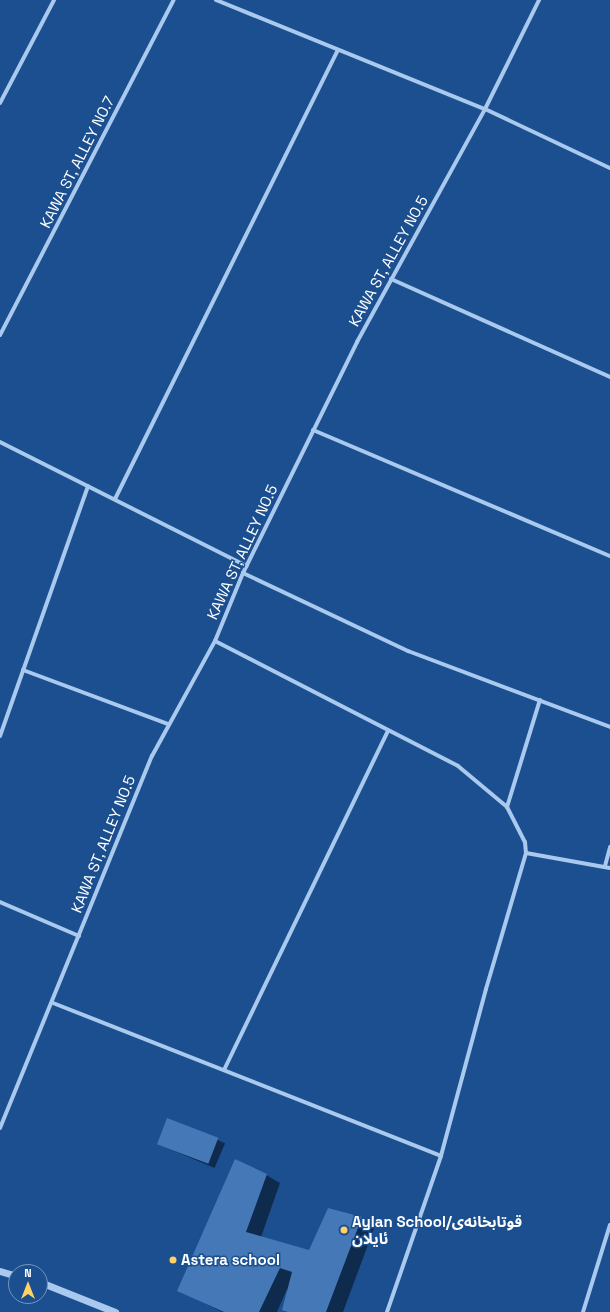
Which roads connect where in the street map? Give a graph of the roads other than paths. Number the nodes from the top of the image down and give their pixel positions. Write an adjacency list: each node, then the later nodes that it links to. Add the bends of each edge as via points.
1 (54, 0): 6 (street)
2 (174, 0): 10 (street, KAWA ST, ALLEY NO.7)
3 (216, 0): 5 (street)
4 (539, 0): 7 (street, KAWA ST, ALLEY NO.5)
5 (337, 51): 7 (street); 15 (street)
6 (0, 103)
7 (485, 109): 8 (street); 9 (street, KAWA ST, ALLEY NO.5)
8 (610, 168)
9 (391, 279): 11 (street); 12 (street, KAWA ST, ALLEY NO.5)
10 (0, 335)
11 (610, 378)
12 (313, 430): 16 (street); 17 (street, KAWA ST, ALLEY NO.5)
13 (0, 442): 14 (street)
14 (88, 486): 15 (street); 20 (street)
15 (115, 500): 17 (street)
16 (610, 556)
17 (246, 566): 18 (street, KAWA ST, ALLEY NO.5)
18 (243, 573): 19 (street, KAWA ST, ALLEY NO.5); 21 (street, via 408,652)
19 (215, 641): 22 (street, KAWA ST, ALLEY NO.5); 24 (street)
20 (23, 670): 22 (street); 25 (street)
21 (540, 700): 23 (street); 26 (street)
22 (168, 724): 32 (street, KAWA ST, ALLEY NO.5, via 152,756)
23 (610, 727)
24 (388, 731): 26 (street, via 458,766); 34 (street)
25 (0, 736)
26 (508, 807): 28 (street, via 525,842)
27 (610, 847): 29 (street)
28 (526, 853): 29 (street); 36 (street)
29 (605, 866): 30 (street)
30 (610, 868)
31 (0, 902): 32 (street)
32 (79, 936): 33 (street, KAWA ST, ALLEY NO.5)
33 (53, 1003): 34 (street); 35 (street, KAWA ST, ALLEY NO.5)
34 (224, 1070): 36 (street)
35 (0, 1128)
36 (441, 1156): 40 (street)
37 (610, 1225): 41 (street)
38 (48, 1285): 39 (street)
39 (115, 1312)
40 (387, 1312)
41 (583, 1312)

